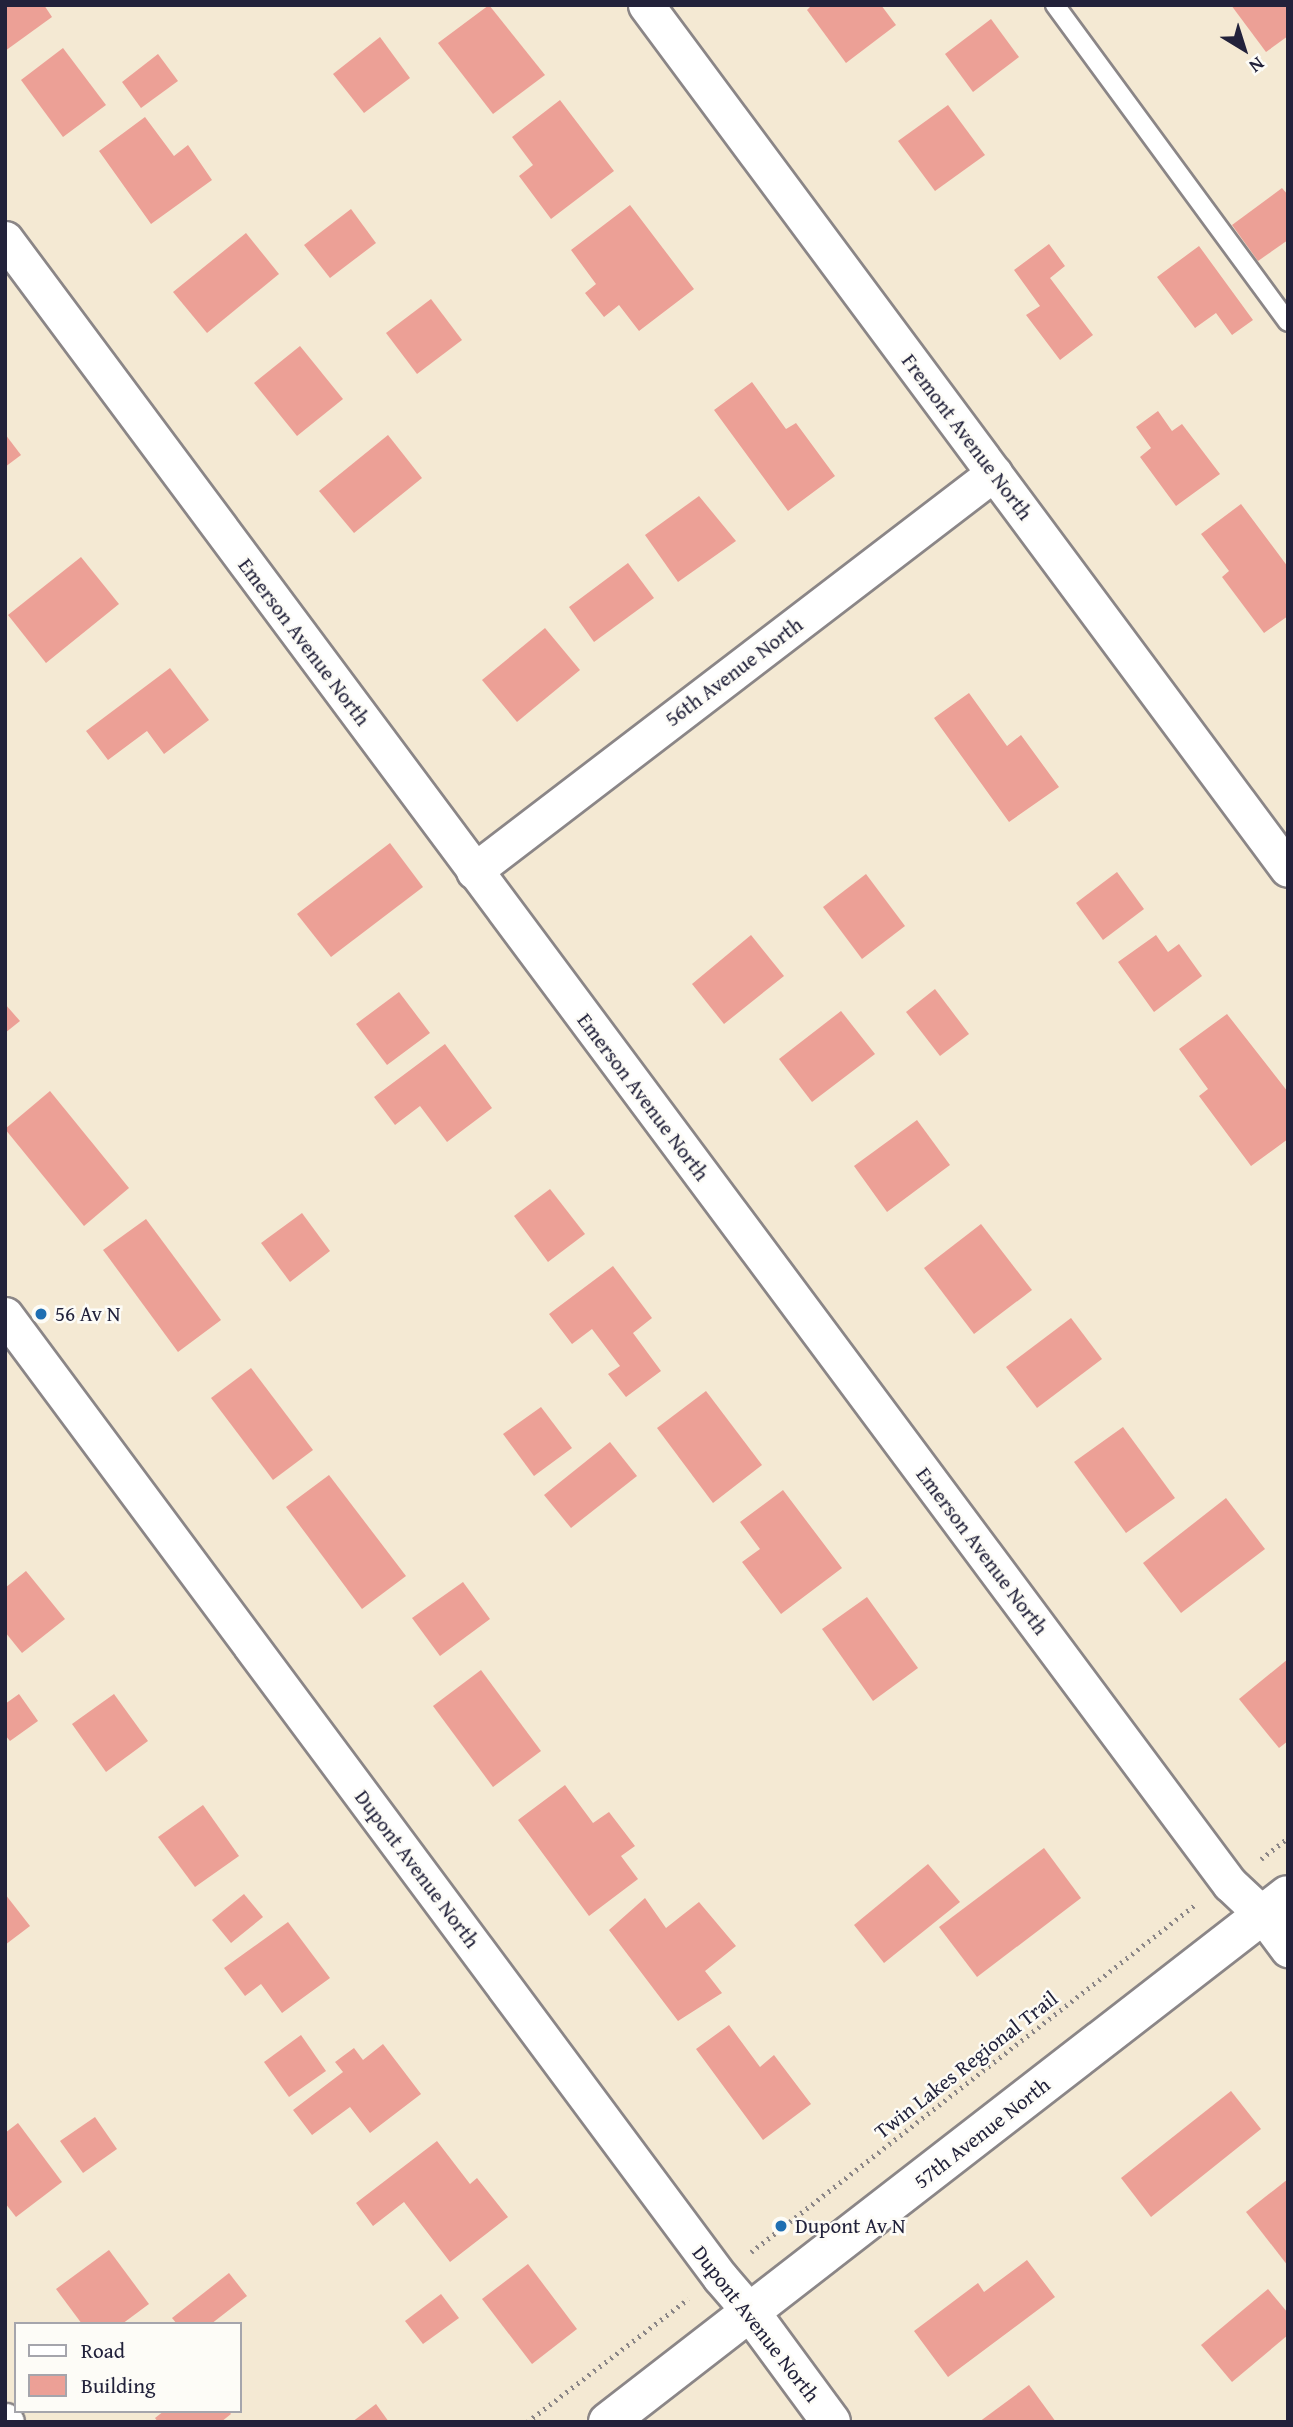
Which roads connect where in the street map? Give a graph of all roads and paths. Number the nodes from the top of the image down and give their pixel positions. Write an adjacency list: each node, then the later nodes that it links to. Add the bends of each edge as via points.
1 (646, 5): 5 (street, Fremont Avenue North)
2 (1055, 5): 4 (lane)
3 (5, 239): 7 (street, Emerson Avenue North)
4 (1288, 322)
5 (994, 472): 6 (street, Fremont Avenue North); 7 (street, 56th Avenue North)
6 (1288, 869)
7 (474, 871): 11 (street, Emerson Avenue North, via 1230,1884)
8 (5, 1315): 16 (street, Dupont Avenue North)
9 (1288, 1838): 10 (path)
10 (1267, 1854)
11 (1275, 1905): 13 (street, Emerson Avenue North); 16 (street, 57th Avenue North)
12 (1185, 1911): 14 (path, Twin Lakes Regional Trail)
13 (1288, 1948)
14 (764, 2242)
15 (683, 2302): 17 (path)
16 (751, 2313): 18 (street, 57th Avenue North); 19 (street, Dupont Avenue North)
17 (527, 2422)
18 (608, 2422)
19 (831, 2422)

